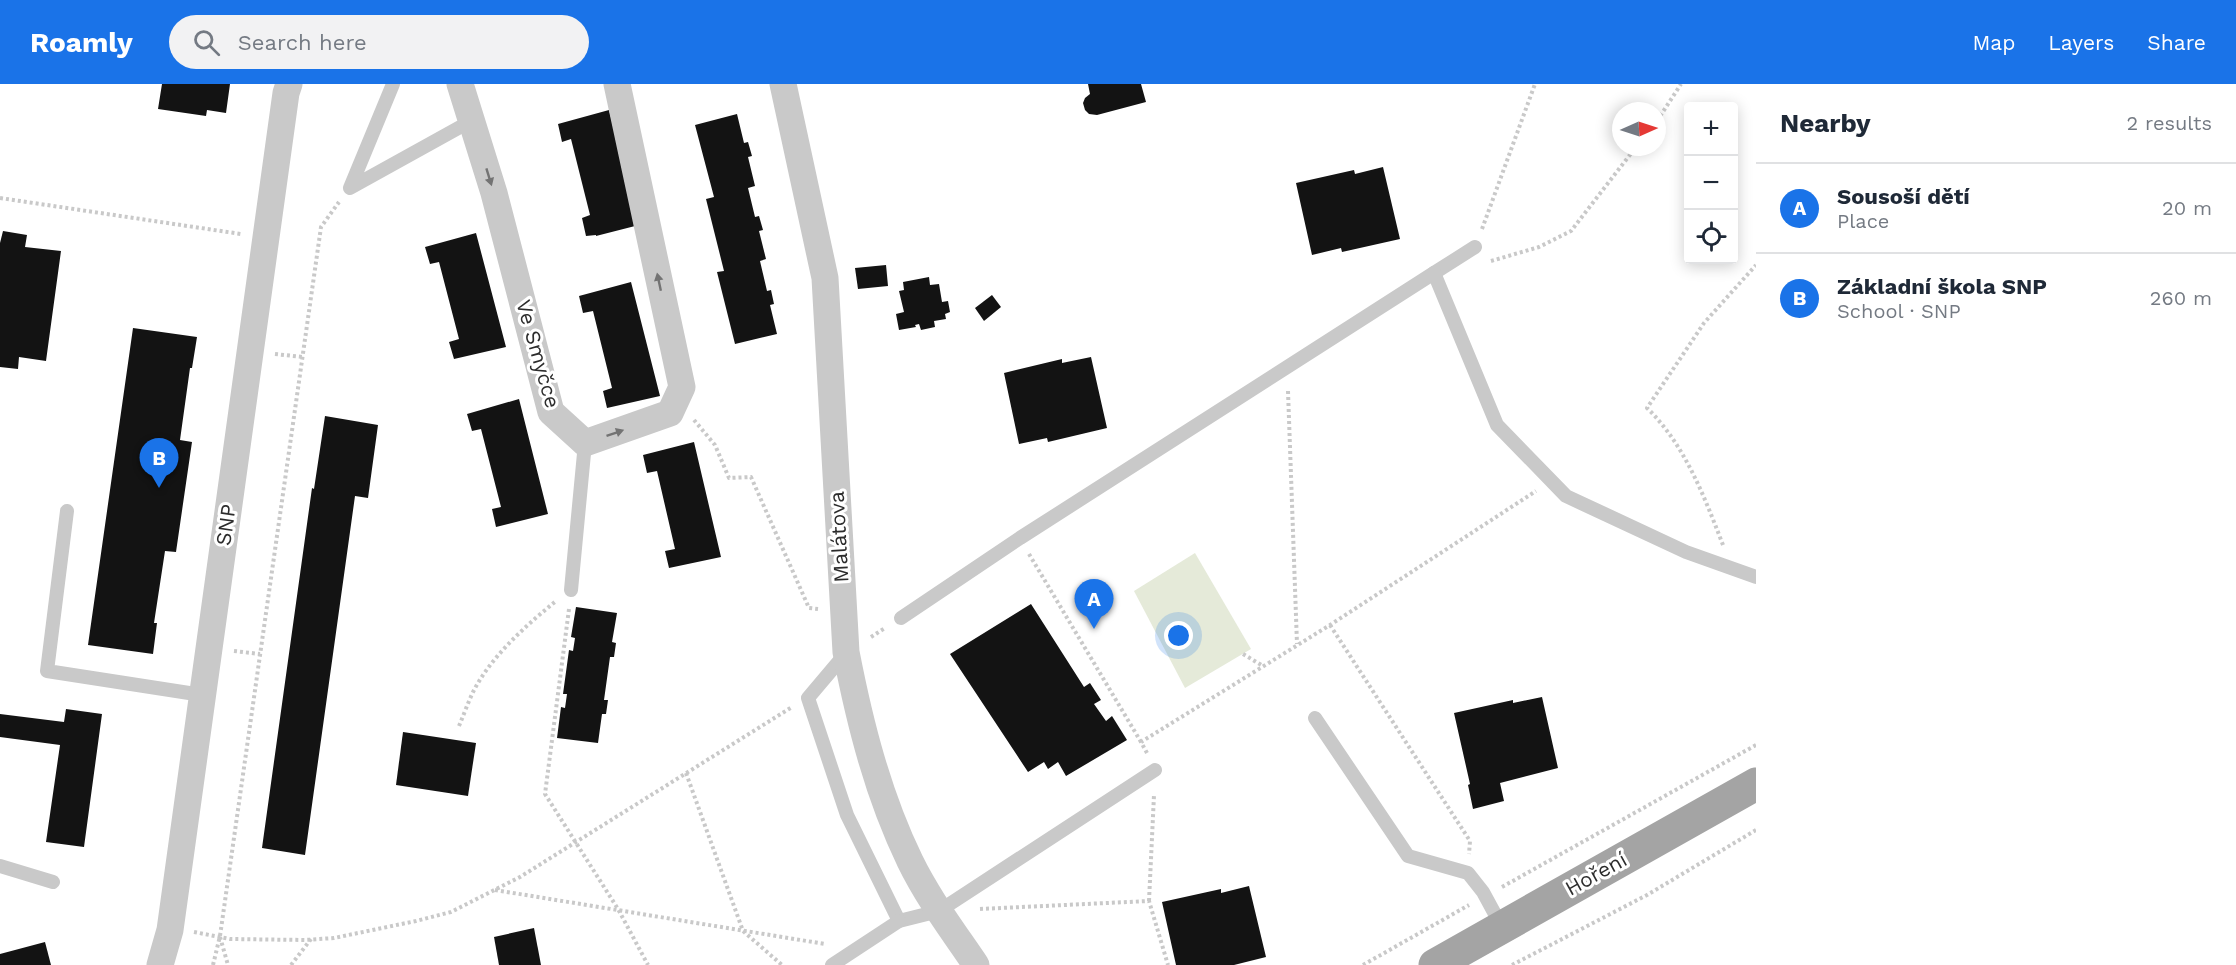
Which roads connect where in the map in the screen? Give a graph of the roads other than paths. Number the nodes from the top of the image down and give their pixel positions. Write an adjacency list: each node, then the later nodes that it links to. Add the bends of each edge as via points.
1 (289, 84): 15 (street, SNP)
2 (393, 84): 6 (lane, via 350,188)
3 (460, 84): 6 (street, Ve Smyčce)
4 (617, 84): 9 (street, one-way to 4, via 670,413 682,387)
5 (783, 84): 14 (street, Malátova, via 825,278)
6 (471, 121): 9 (street, Ve Smyčce, one-way to 9, via 494,193 551,412)
7 (1475, 247): 8 (lane)
8 (1434, 273): 11 (lane, via 1497,425 1566,496 1686,552); 13 (lane)
9 (585, 443): 12 (lane)
10 (67, 511): 15 (lane, via 47,671)
11 (1756, 577)
12 (571, 590)
13 (901, 618)
14 (846, 652): 21 (street, Malátova, via 865,738 889,811 910,861); 22 (lane, via 808,698 846,815)
15 (202, 695): 24 (street, SNP, via 170,930)
16 (1315, 718): 23 (lane, via 1408,856 1468,873)
17 (1155, 770): 21 (lane)
18 (1756, 784): 23 (main road, Hoření)
19 (0, 867): 20 (lane)
20 (53, 882)
21 (939, 911): 22 (lane); 26 (street, Malátova)
22 (898, 921): 25 (lane)
23 (1502, 927): 27 (main road, Hoření)
24 (160, 965)
25 (832, 965)
26 (976, 965)
27 (1435, 965)

